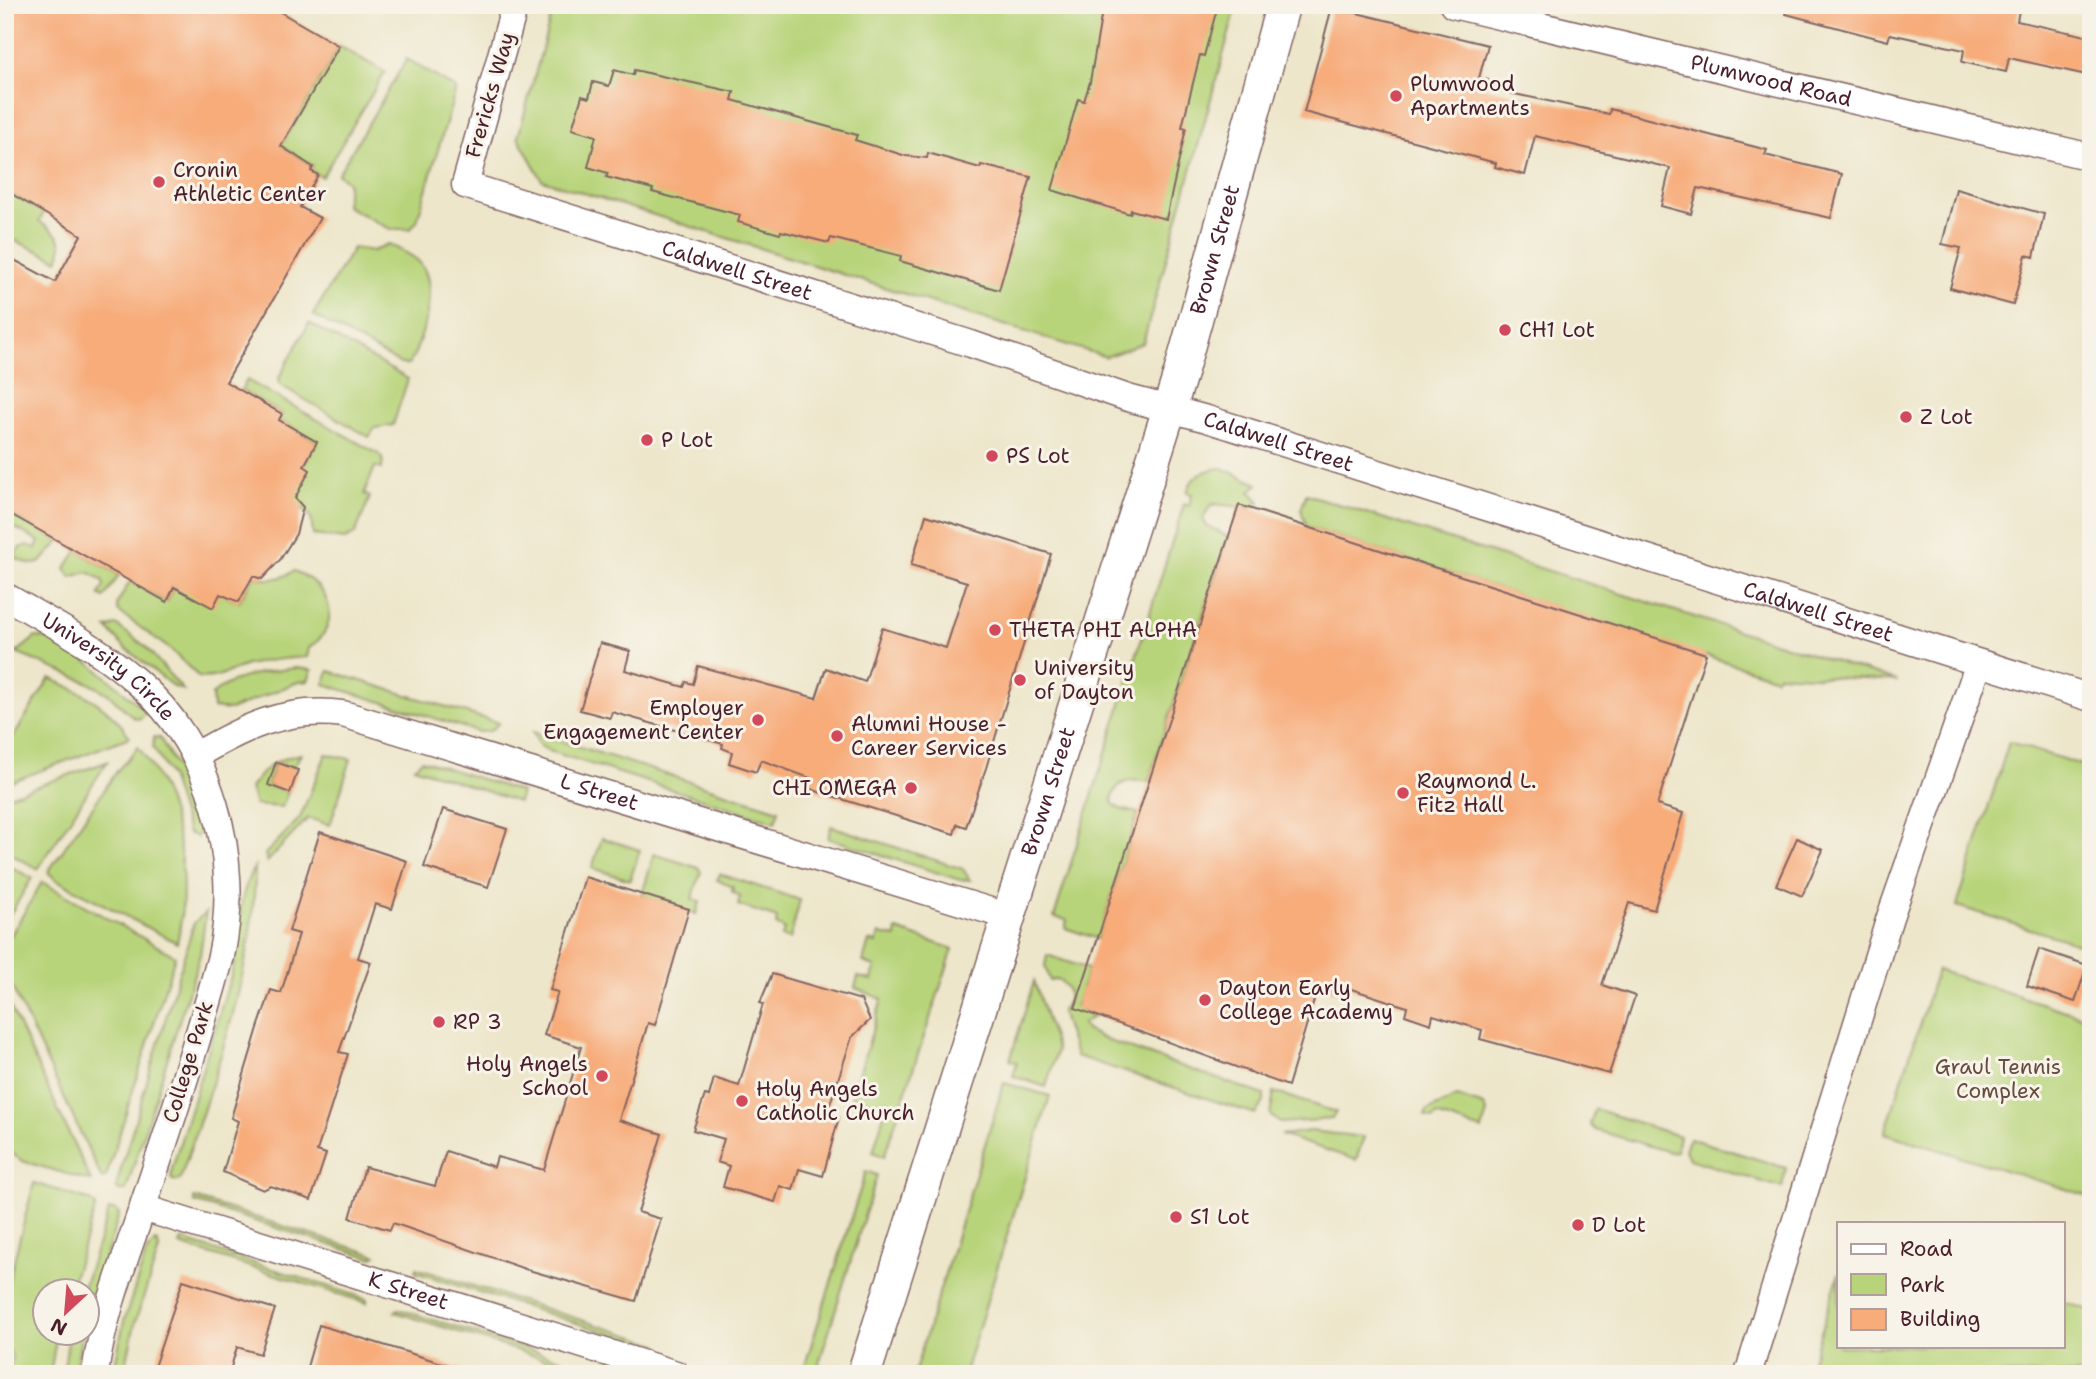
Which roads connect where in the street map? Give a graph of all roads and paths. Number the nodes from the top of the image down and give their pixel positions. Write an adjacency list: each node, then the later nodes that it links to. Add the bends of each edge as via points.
1 (515, 5): 5 (street, Frericks Way)
2 (1283, 5): 6 (street, Brown Street)
3 (1452, 5): 4 (street, Plumwood Road)
4 (2091, 157)
5 (465, 185): 6 (street, Caldwell Street)
6 (1169, 409): 8 (street, Caldwell Street); 11 (street, Brown Street)
7 (5, 596): 10 (street, University Circle, via 88,645 137,681 170,715)
8 (1979, 663): 9 (street, Caldwell Street); 16 (street, via 1890,917)
9 (2091, 698)
10 (195, 755): 11 (street, L Street, via 271,718 326,712 387,726); 12 (street, College Park, via 222,839 226,925 217,970)
11 (1007, 916): 15 (street, Brown Street)
12 (143, 1208): 13 (street, College Park, via 112,1293); 14 (street, K Street)
13 (96, 1369)
14 (677, 1374)
15 (864, 1374)
16 (1748, 1374)

